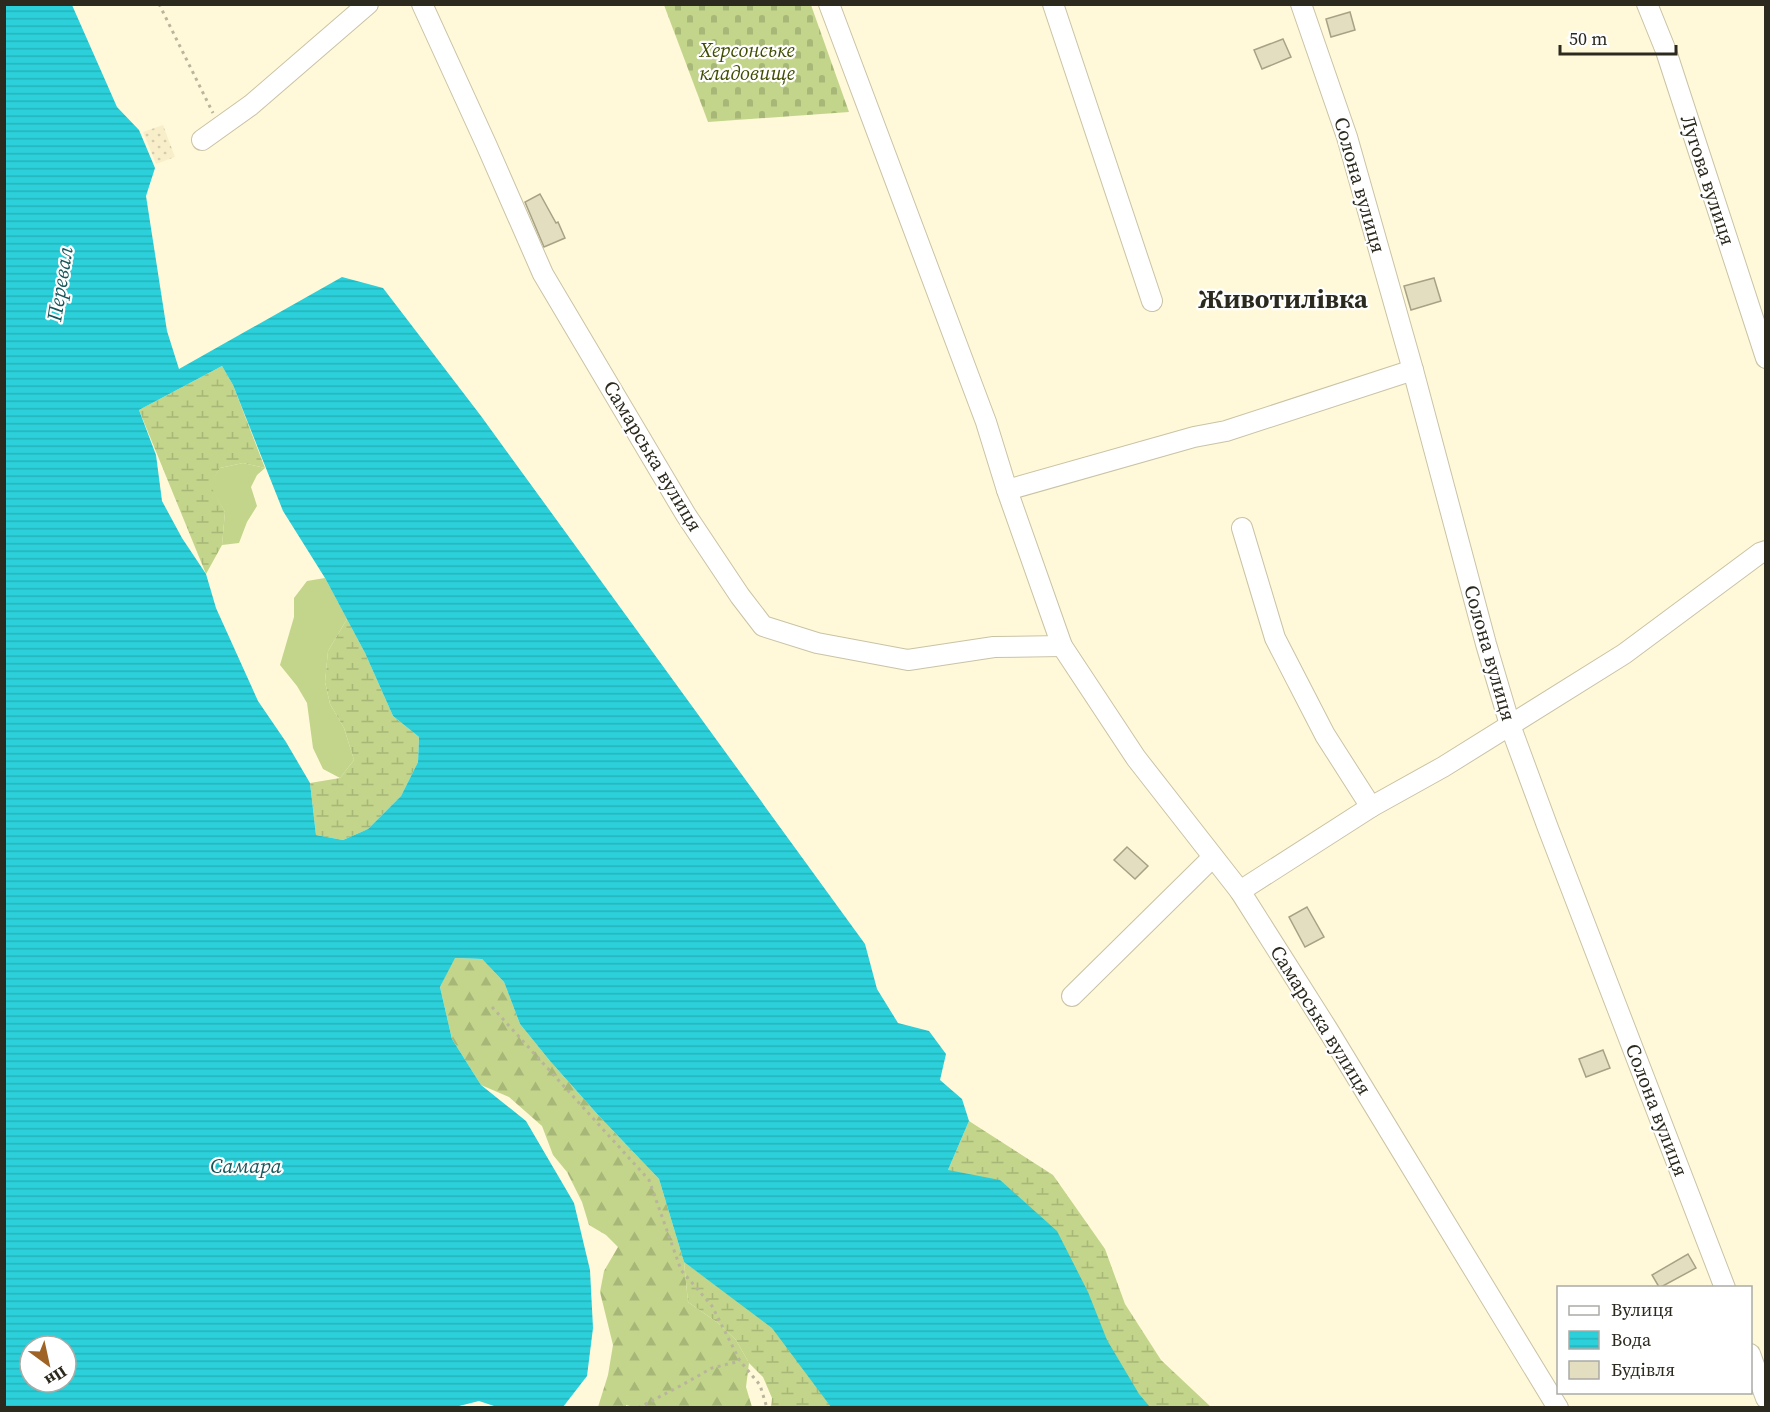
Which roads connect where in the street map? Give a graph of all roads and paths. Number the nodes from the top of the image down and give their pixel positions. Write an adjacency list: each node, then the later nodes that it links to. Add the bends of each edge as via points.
1 (159, 4): 8 (path)
2 (368, 4): 8 (street)
3 (422, 4): 16 (street, Самарська вулиця, via 543,274 686,515 763,626 817,643 908,660 994,647)
4 (829, 4): 13 (street, Самарська вулиця, via 986,422)
5 (1053, 4): 10 (street)
6 (1301, 4): 12 (street, Солона вулиця, via 1347,137)
7 (1647, 4): 11 (street, Лугова вулиця)
8 (221, 126): 9 (street)
9 (202, 140)
10 (1152, 301)
11 (1766, 357)
12 (1413, 370): 13 (street, via 1226,431); 17 (street, Солона вулиця)
13 (1007, 490): 16 (street, Самарська вулиця)
14 (1242, 528): 18 (street, via 1275,638 1325,735)
15 (1764, 556): 17 (street, via 1624,654)
16 (1062, 646): 19 (street, Самарська вулиця, via 1136,758)
17 (1510, 725): 18 (street); 23 (street, Солона вулиця)
18 (1371, 807): 20 (street)
19 (1214, 857): 20 (street, Самарська вулиця); 21 (street)
20 (1240, 891): 29 (street, Самарська вулиця)
21 (1072, 996)
22 (492, 1007): 25 (path, via 649,1180 681,1270 712,1306)
23 (1725, 1286)
24 (1752, 1360): 26 (street)
25 (740, 1361): 27 (path, via 712,1368); 28 (path, via 760,1385)
26 (1766, 1398)
27 (638, 1407)
28 (767, 1407)
29 (1558, 1407)

